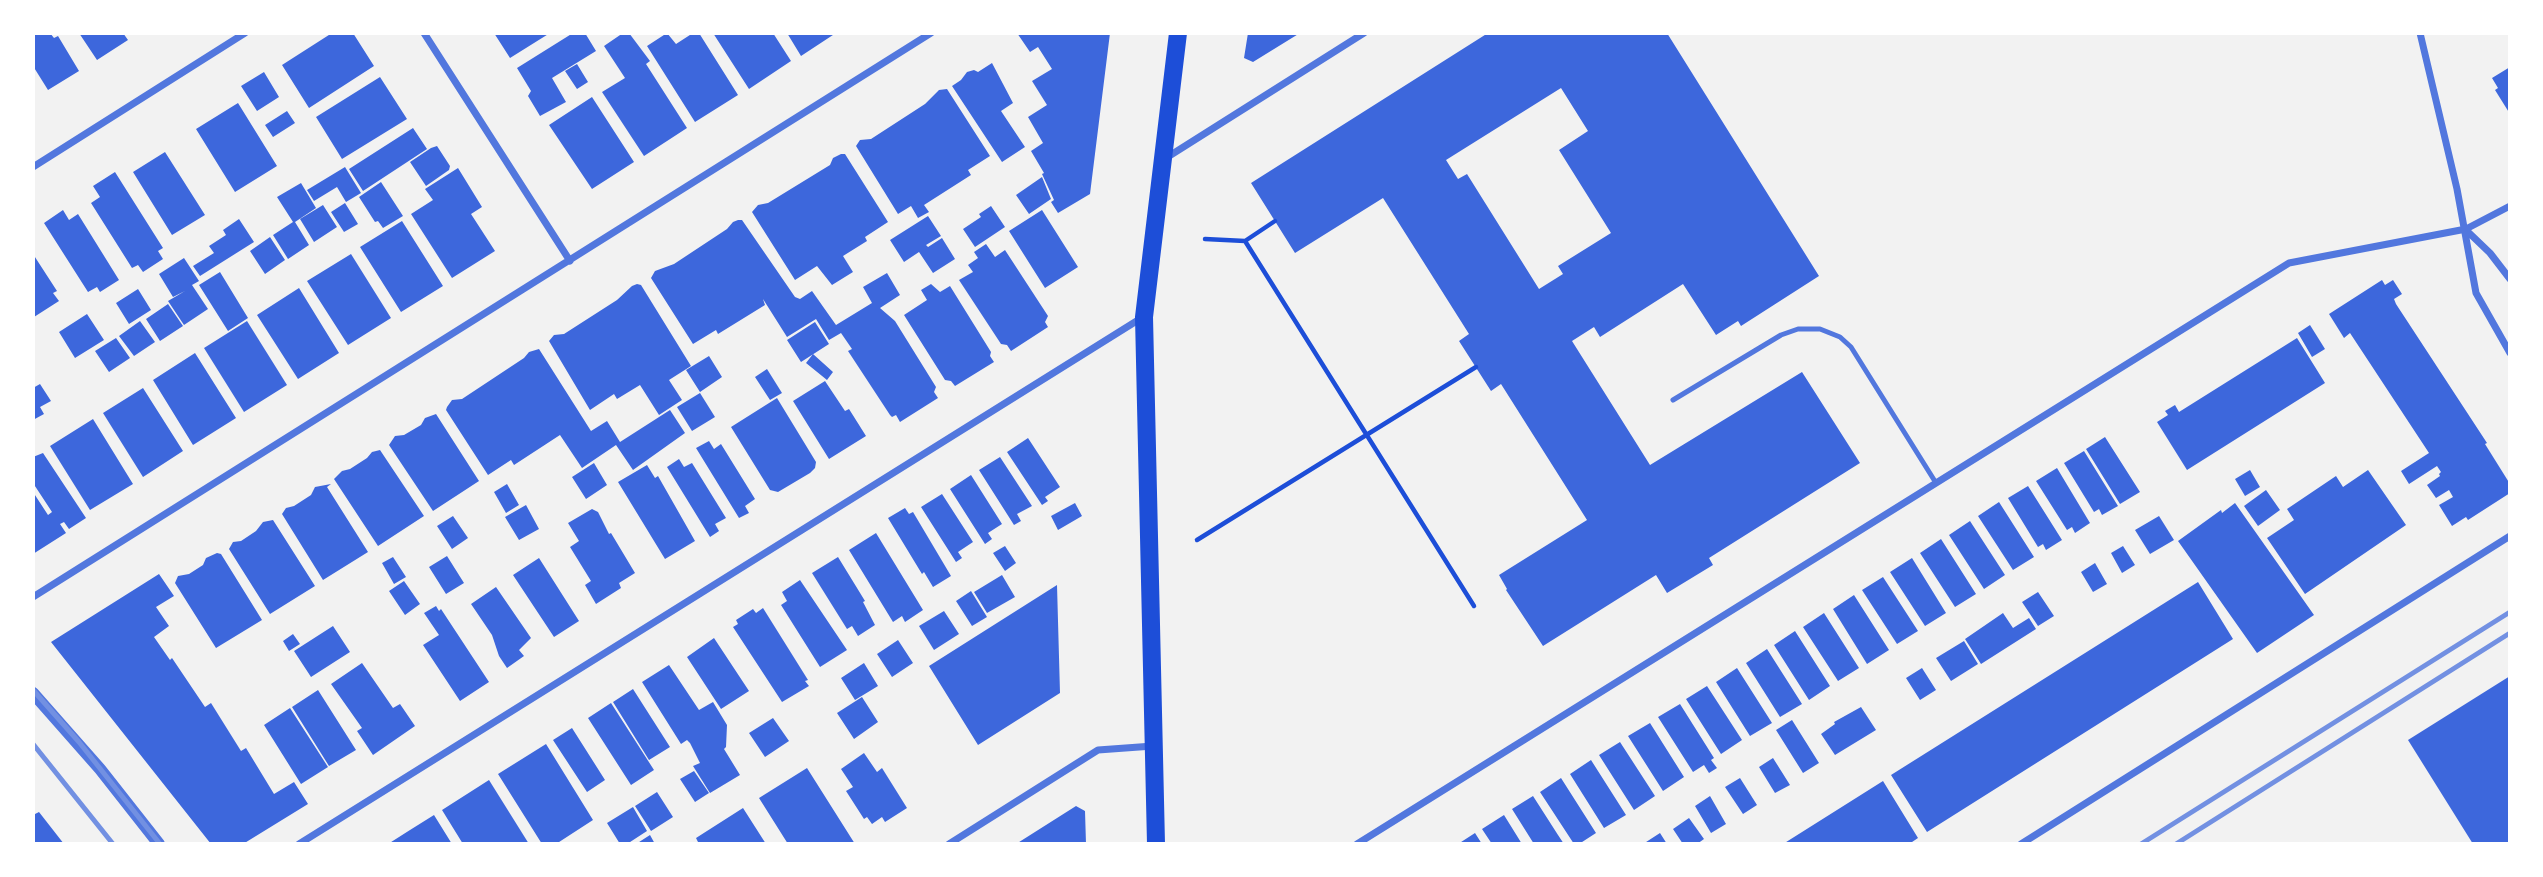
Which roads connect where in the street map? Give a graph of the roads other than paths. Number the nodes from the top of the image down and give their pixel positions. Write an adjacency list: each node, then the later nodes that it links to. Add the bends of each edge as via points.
1 (245, 33): 8 (street)
2 (424, 33): 11 (street)
3 (931, 33): 11 (street)
4 (1178, 33): 7 (main road)
5 (1364, 33): 7 (street)
6 (2420, 33): 10 (street)
7 (1161, 161): 13 (main road)
8 (33, 167)
9 (2510, 206): 10 (street)
10 (2466, 229): 12 (street); 14 (street, via 2476,293); 16 (street, via 2289,262)
11 (570, 261): 18 (street)
12 (2510, 279)
13 (1144, 317): 20 (main road); 22 (street)
14 (2510, 353)
15 (1674, 400): 16 (lane, via 1781,335 1820,329 1851,346)
16 (1936, 483): 25 (street)
17 (2510, 536): 26 (street)
18 (33, 597)
19 (33, 693): 21 (street)
20 (1154, 746): 23 (street, via 1097,750); 24 (main road)
21 (159, 844)
22 (299, 844)
23 (948, 844)
24 (1156, 844)
25 (1356, 844)
26 (2021, 844)

